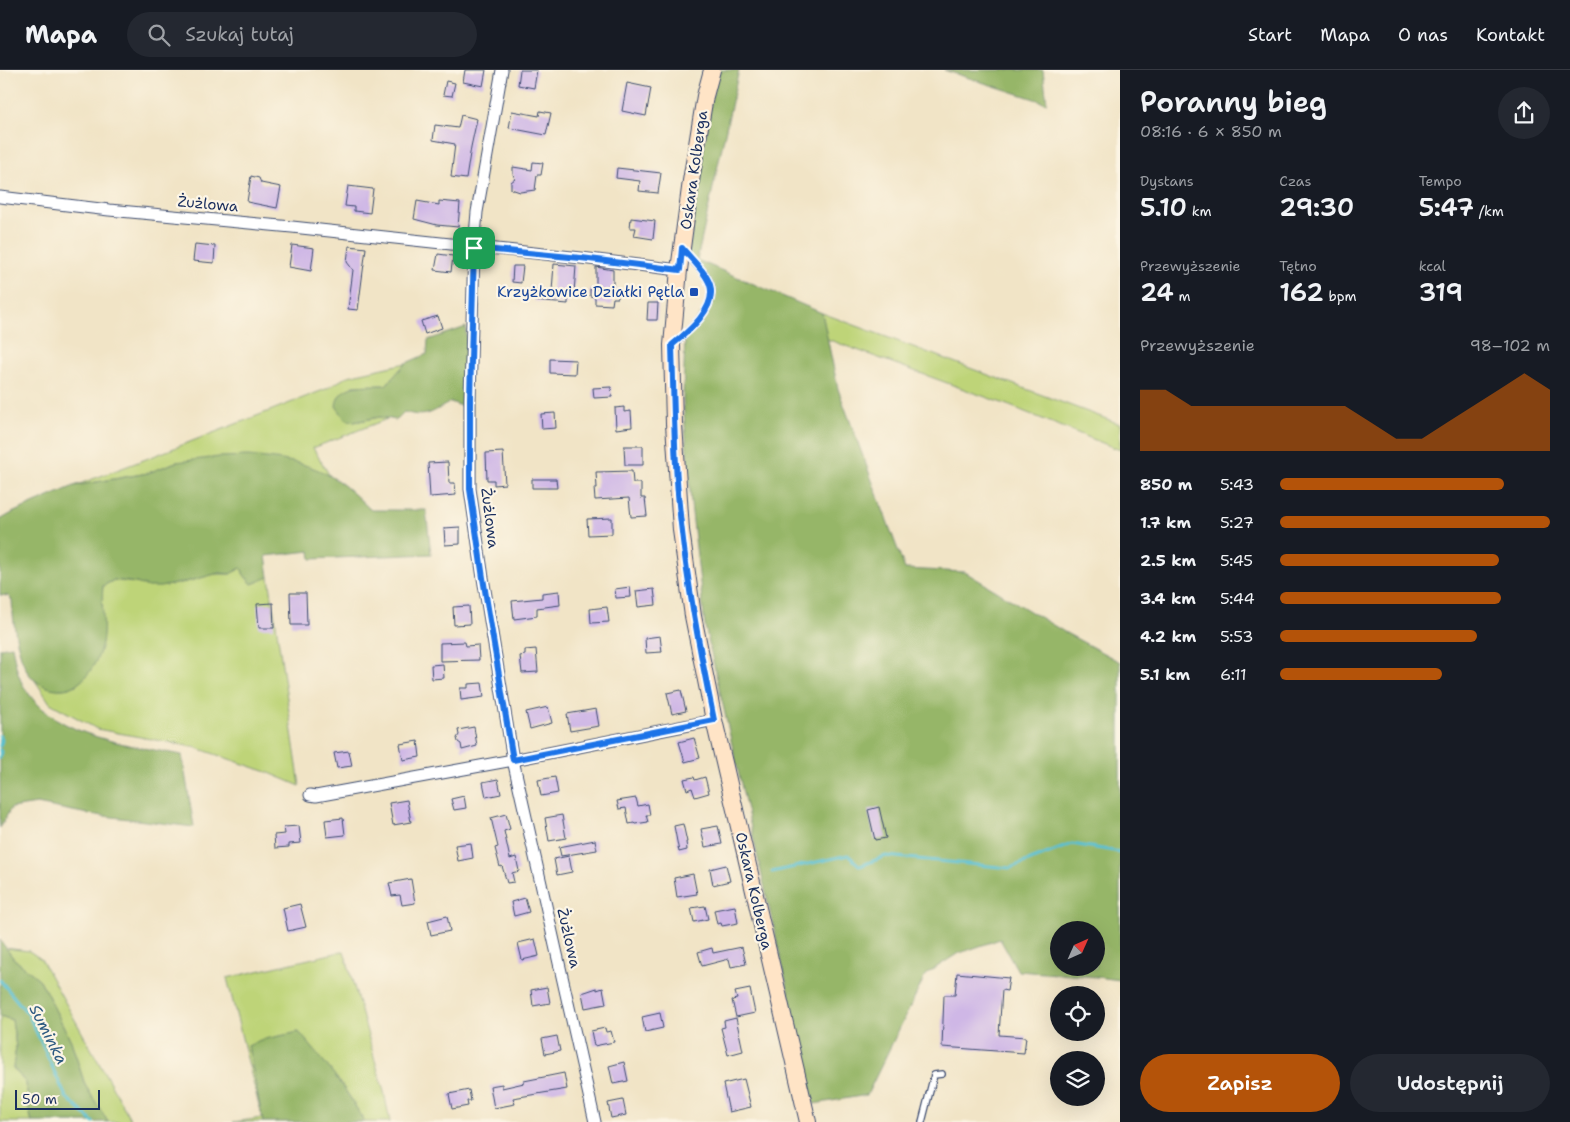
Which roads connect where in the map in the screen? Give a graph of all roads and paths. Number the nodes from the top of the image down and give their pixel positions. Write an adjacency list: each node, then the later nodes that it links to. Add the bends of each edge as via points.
1 (502, 70): 4 (street, Żużlowa, via 477,212)
2 (712, 70): 5 (main road, Oskara Kolberga, via 705,96)
3 (0, 197): 4 (street, Żużlowa)
4 (474, 248): 6 (street, Żużlowa); 9 (street, Żużlowa, via 470,489)
5 (682, 248): 6 (main road, Oskara Kolberga); 7 (lane, via 706,277 711,287 710,303 698,320)
6 (680, 270): 7 (main road, Oskara Kolberga)
7 (672, 345): 8 (main road, Oskara Kolberga, via 681,530 693,616)
8 (714, 720): 9 (street); 13 (main road, Oskara Kolberga)
9 (513, 760): 10 (street, via 316,796); 12 (street, Żużlowa)
10 (310, 794)
11 (942, 1074): 14 (lane, via 934,1075)
12 (595, 1122)
13 (808, 1122)
14 (922, 1122)

